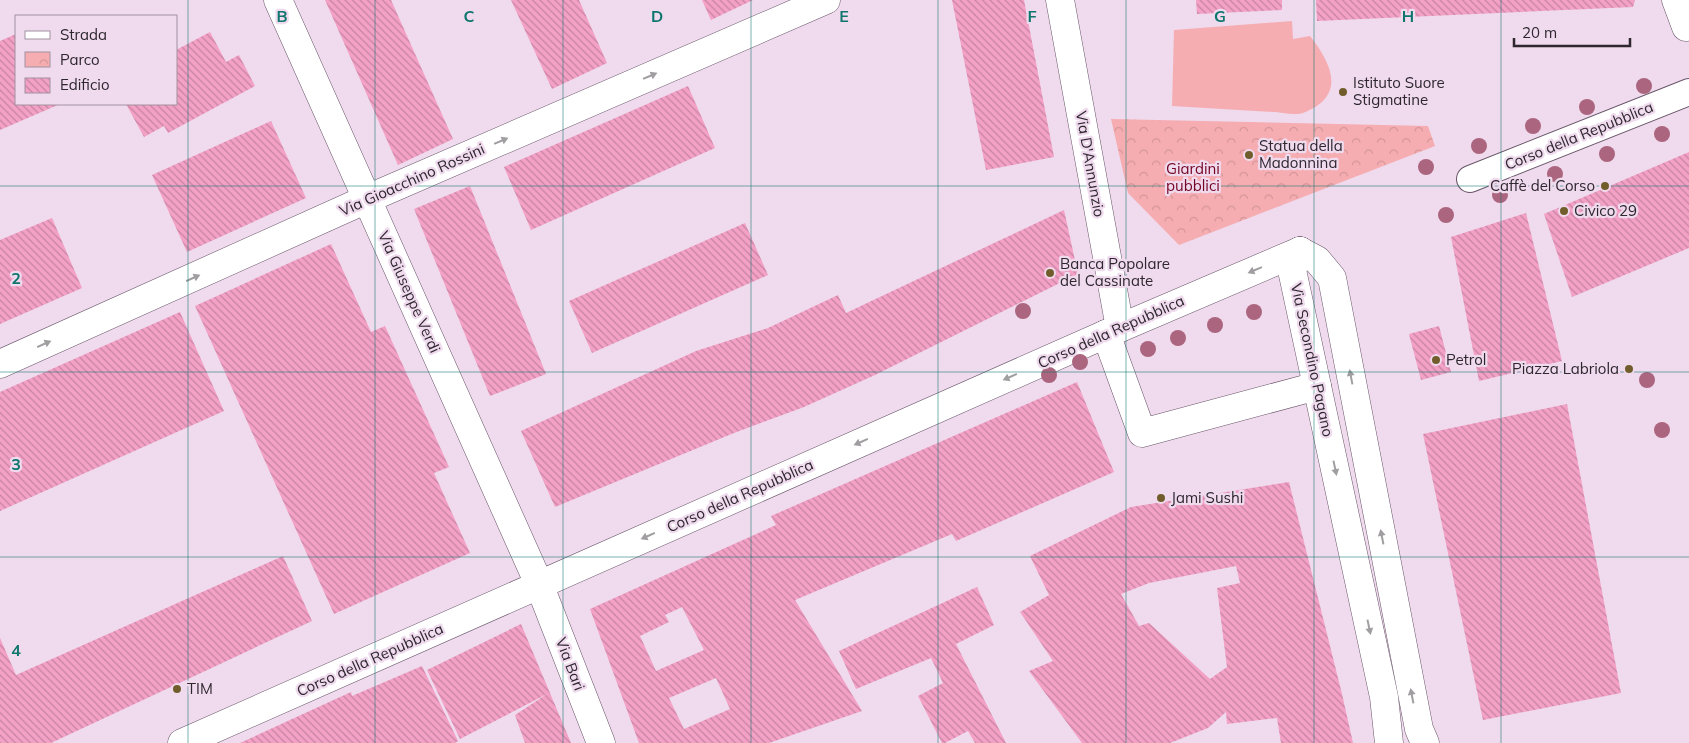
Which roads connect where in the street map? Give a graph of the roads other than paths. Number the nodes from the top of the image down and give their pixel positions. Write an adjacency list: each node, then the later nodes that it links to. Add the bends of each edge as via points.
1 (278, 0): 8 (street, Via Giuseppe Verdi)
2 (826, 0): 8 (street, Via Gioacchino Rossini, one-way to 2)
3 (1060, 0): 10 (street, Via D'Annunzio)
4 (1676, 0): 5 (street)
5 (1688, 30)
6 (1689, 92): 7 (street, Corso della Repubblica)
7 (1470, 179)
8 (367, 199): 11 (street, Via Gioacchino Rossini, one-way to 8); 13 (street, Via Giuseppe Verdi)
9 (1300, 251): 10 (street, Corso della Repubblica, one-way to 10); 12 (street, Via Secondino Pagano, via 1292,270); 17 (street, one-way to 9, via 1419,729 1332,278 1317,260)
10 (1113, 331): 12 (street, Via D'Annunzio, via 1142,433); 13 (street, Corso della Repubblica, one-way to 13)
11 (0, 364)
12 (1317, 386): 16 (street, Via Secondino Pagano, one-way to 16, via 1384,696)
13 (539, 584): 14 (street, Corso della Repubblica); 15 (street, Via Bari)
14 (182, 743)
15 (601, 743)
16 (1389, 743)
17 (1425, 743)

